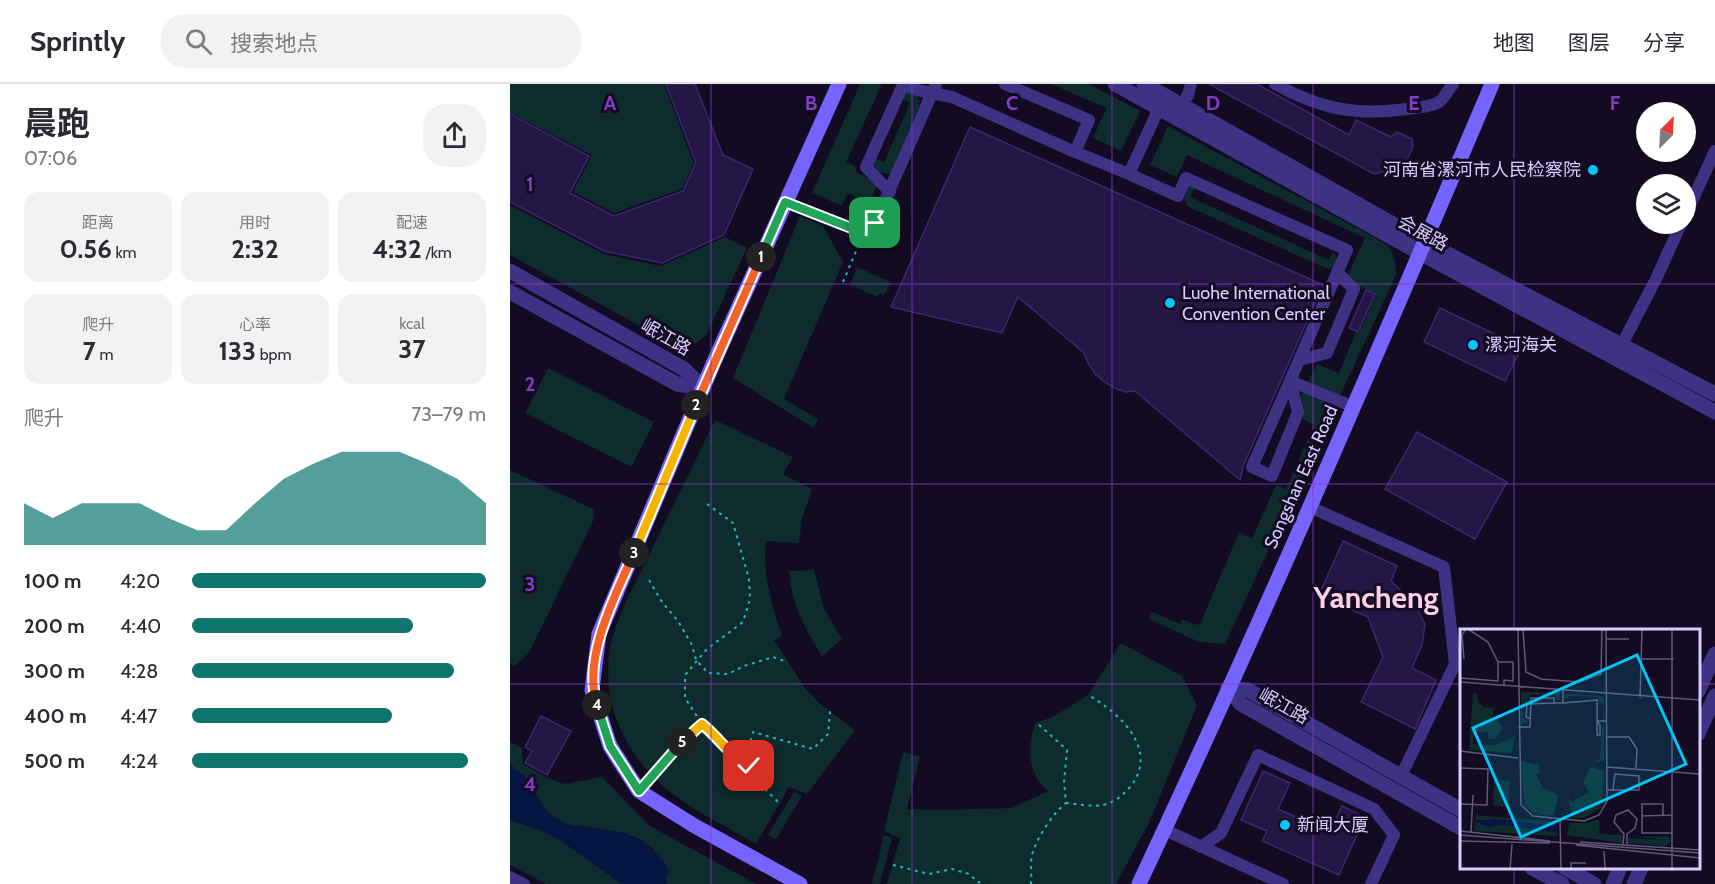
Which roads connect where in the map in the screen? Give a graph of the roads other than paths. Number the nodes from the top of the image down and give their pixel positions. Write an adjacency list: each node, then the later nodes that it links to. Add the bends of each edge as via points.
1 (839, 84): 17 (main road)
2 (1005, 84): 13 (street, via 1089,120)
3 (1115, 84): 10 (street, 会展路)
4 (1144, 84): 10 (street, 会展路)
5 (1191, 84): 11 (street)
6 (1275, 84): 7 (street, via 1316,104 1372,113 1439,102)
7 (1453, 84)
8 (1492, 84): 19 (main road, Songshan East Road)
9 (934, 88): 13 (street); 15 (street); 15 (street, via 916,90 903,85 866,167)
10 (1162, 101): 11 (street, 会展路); 14 (street); 19 (street, 会展路)
11 (1182, 105): 19 (street, 会展路)
12 (1715, 151): 16 (street)
13 (1075, 152): 14 (street)
14 (1129, 174): 21 (street, via 1178,196 1186,178 1347,250)
15 (890, 192): 17 (street, via 875,223 864,233)
16 (1696, 192)
17 (785, 202): 26 (main road)
18 (1677, 234): 23 (street)
19 (1423, 248): 23 (street, 会展路); 28 (main road, Songshan East Road)
20 (510, 271): 26 (street, 岷江路, via 684,369)
21 (1337, 272): 24 (street); 24 (street, via 1354,289 1327,353)
22 (510, 292): 26 (street, 岷江路, via 677,384)
23 (1618, 352): 27 (street, 会展路); 29 (street, 会展路)
24 (1299, 360): 25 (street)
25 (1290, 381): 25 (street, via 1298,412 1272,476 1252,467); 28 (street)
26 (704, 388): 46 (main road, via 599,634 592,690 610,746 639,791)
27 (1715, 394)
28 (1354, 407): 30 (main road, Songshan East Road)
29 (1715, 412)
30 (1310, 507): 33 (main road, Songshan East Road); 36 (street, via 1444,567 1455,664)
31 (1715, 654): 32 (street)
32 (1700, 687)
33 (1228, 688): 36 (street, 岷江路, via 1248,690); 38 (street, 岷江路, via 1241,704); 39 (main road, Songshan East Road)
34 (1715, 696): 35 (street)
35 (1700, 730)
36 (1401, 776): 37 (street, 岷江路)
37 (1460, 809)
38 (1460, 827)
39 (1165, 830): 40 (street); 48 (main road, Songshan East Road)
40 (1201, 847): 49 (street); 50 (street, via 1221,833 1258,755 1374,808 1394,835)
41 (1536, 869): 51 (street)
42 (1568, 869): 52 (street)
43 (1619, 869): 53 (street)
44 (1640, 869): 54 (street)
45 (510, 877): 47 (street)
46 (798, 883)
47 (524, 884)
48 (1139, 884)
49 (1283, 884)
50 (1371, 884)
51 (1562, 884)
52 (1594, 884)
53 (1613, 884)
54 (1634, 884)

